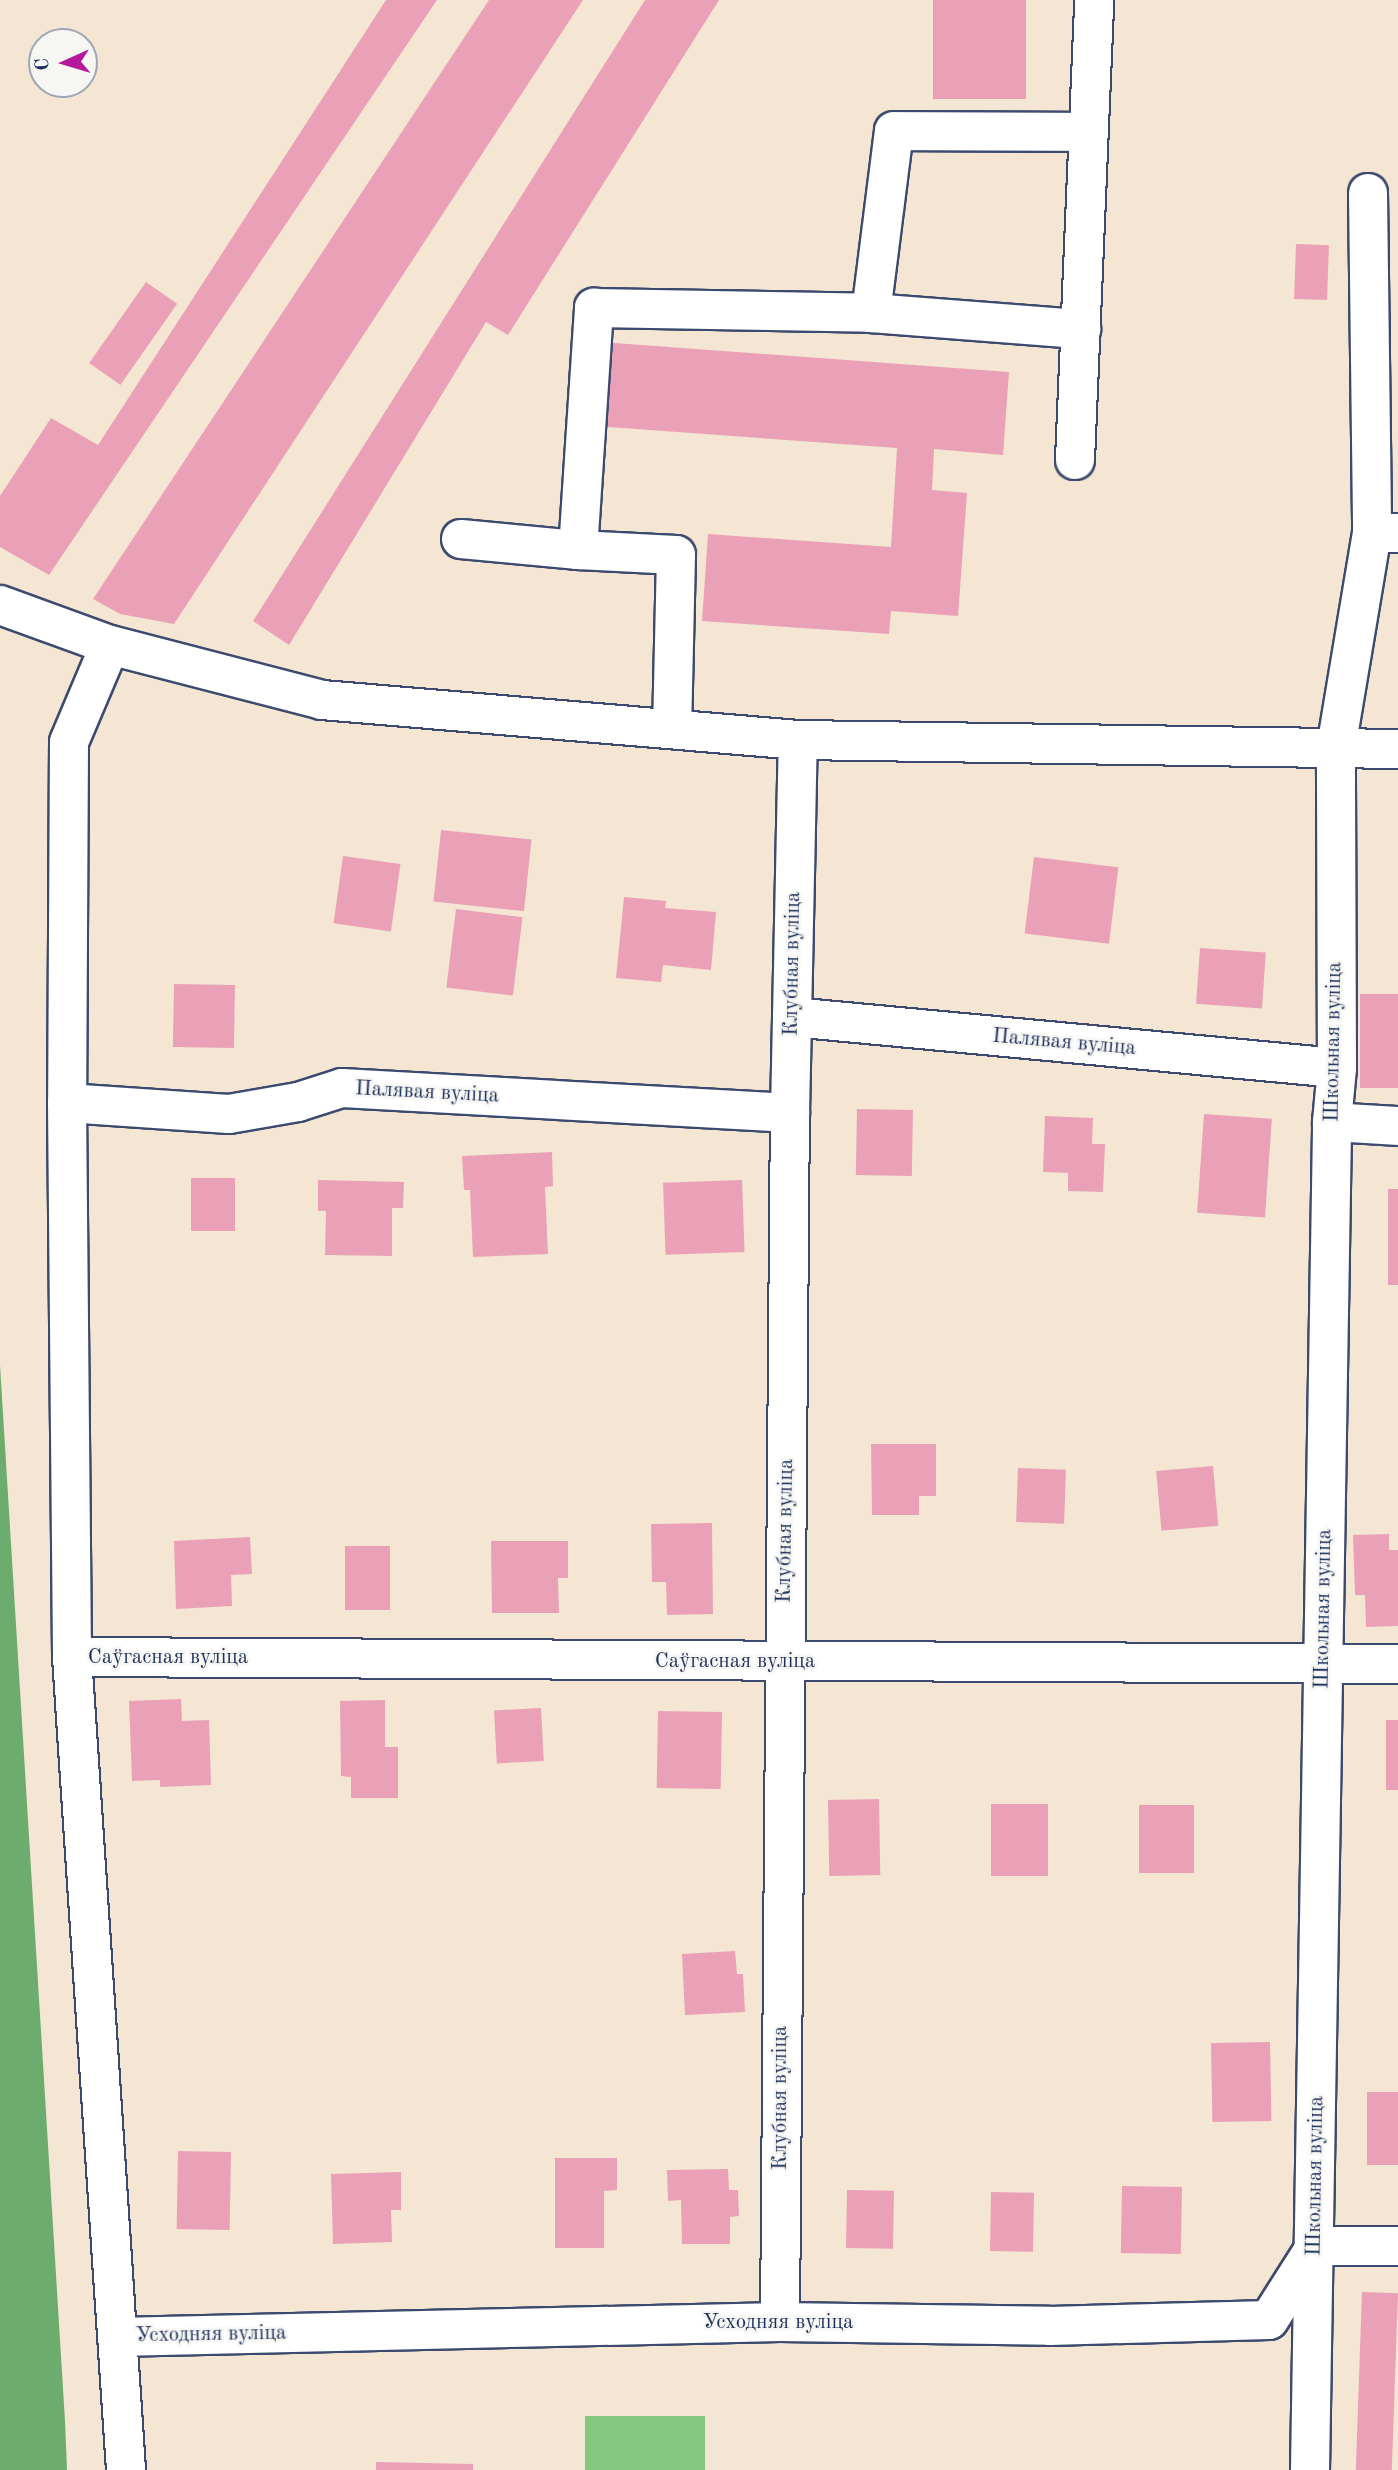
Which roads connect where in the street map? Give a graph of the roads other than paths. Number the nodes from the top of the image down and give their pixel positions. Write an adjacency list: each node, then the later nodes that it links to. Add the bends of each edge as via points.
1 (1094, 0): 2 (street)
2 (1089, 132): 4 (street, via 894,131); 5 (street)
3 (1368, 193): 7 (street, Школьная вуліца)
4 (871, 313): 5 (street); 9 (street, via 594,308)
5 (1080, 328): 6 (street)
6 (1075, 460)
7 (1385, 533): 14 (street, Школьная вуліца)
8 (461, 539): 9 (street)
9 (578, 550): 12 (street, via 676,555)
10 (0, 605): 11 (street)
11 (110, 645): 12 (street, via 321,700); 18 (street, via 69,742)
12 (672, 729): 13 (street)
13 (798, 740): 14 (street); 16 (street, Клубная вуліца)
14 (1336, 748): 15 (street); 17 (street, Школьная вуліца)
15 (1398, 750)
16 (792, 1017): 17 (street, Палявая вуліца); 19 (street, Клубная вуліца)
17 (1337, 1068): 20 (street, Школьная вуліца)
18 (67, 1103): 19 (street, Палявая вуліца, via 229,1114 298,1102 342,1088); 22 (street)
19 (790, 1112): 23 (street, Клубная вуліца)
20 (1332, 1122): 21 (street); 24 (street, Школьная вуліца)
21 (1398, 1126)
22 (72, 1657): 23 (street, Саўгасная вуліца); 29 (street)
23 (784, 1662): 24 (street, Саўгасная вуліца); 28 (street, Клубная вуліца)
24 (1323, 1664): 25 (street, Саўгасная вуліца); 26 (street, Школьная вуліца)
25 (1398, 1664)
26 (1315, 2246): 27 (street); 28 (street, Усходняя вуліца, via 1269,2320 1050,2326); 31 (street, Школьная вуліца)
27 (1398, 2246)
28 (780, 2322): 29 (street, Усходняя вуліца)
29 (117, 2337): 30 (street)
30 (125, 2470)
31 (1310, 2470)

